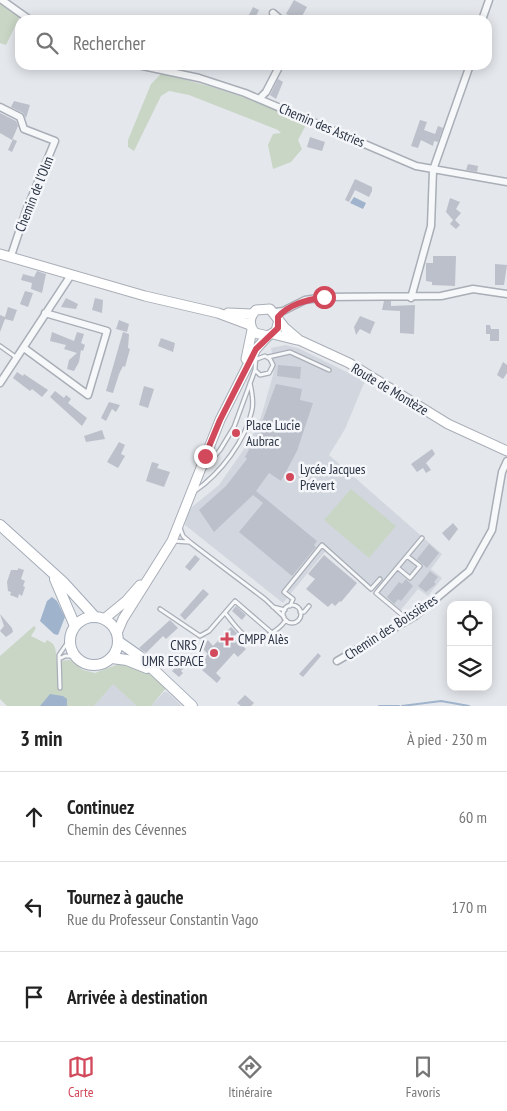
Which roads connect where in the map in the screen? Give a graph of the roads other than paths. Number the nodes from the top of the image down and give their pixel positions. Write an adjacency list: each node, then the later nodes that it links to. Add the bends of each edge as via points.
1 (2, 0): 4 (street)
2 (488, 0): 6 (street)
3 (273, 13): 5 (street)
4 (23, 15)
5 (275, 15)
6 (484, 15)
7 (161, 70): 10 (street, Chemin des Astries, via 199,78)
8 (277, 70): 10 (street)
9 (468, 70): 12 (street)
10 (259, 99): 12 (street, Chemin des Astries, via 416,166)
11 (0, 107): 15 (street, Chemin de l'Olm, via 20,117 24,129 52,139 55,144)
12 (433, 170): 13 (street, Chemin des Astries); 18 (street, via 431,226)
13 (507, 182)
14 (0, 254): 15 (street)
15 (11, 256): 16 (street)
16 (72, 275): 19 (street); 20 (street)
17 (507, 294): 18 (street, via 472,289)
18 (411, 298): 22 (street, via 324,297 305,300)
19 (46, 313): 27 (street); 27 (street, via 107,331 88,395)
20 (218, 313): 21 (street); 23 (street)
21 (252, 314): 22 (street, via 266,307); 23 (street)
22 (278, 315): 24 (street, via 278,328); 25 (street, Route de Montèze)
23 (251, 327): 24 (street, via 259,336); 56 (street, via 250,346 243,367 205,439 163,548 126,601)
24 (270, 335): 25 (street); 28 (street)
25 (299, 340): 36 (street, Route de Montèze, via 349,363 448,424)
26 (0, 346): 30 (lane)
27 (24, 348): 30 (street)
28 (256, 349): 31 (lane); 38 (street, via 220,420)
29 (267, 357): 31 (lane); 32 (lane, via 273,364 269,373 260,375); 33 (lane, via 290,352)
30 (17, 358): 34 (street)
31 (257, 359): 32 (lane)
32 (255, 370): 35 (lane)
33 (329, 370)
34 (0, 383)
35 (250, 383): 38 (lane, via 228,437); 39 (lane, via 253,409 240,440 214,474)
36 (507, 452)
37 (507, 462): 58 (street, Chemin des Boissières, via 502,472 492,530 469,571)
38 (198, 474): 39 (street)
39 (191, 494): 41 (street)
40 (0, 525): 47 (main road)
41 (179, 525): 43 (street); 44 (lane, via 181,533)
42 (422, 538): 45 (lane)
43 (172, 542): 44 (lane); 61 (street, via 123,619)
44 (191, 543): 51 (lane)
45 (407, 556): 46 (lane); 46 (lane, via 420,566 410,578)
46 (398, 568): 58 (lane, via 376,593)
47 (54, 575): 56 (main road); 59 (main road)
48 (380, 578): 49 (lane, via 371,589 322,545 284,592 293,599)
49 (290, 606): 53 (lane); 54 (lane, via 295,606)
50 (309, 606): 54 (lane)
51 (272, 607): 53 (lane); 57 (lane)
52 (160, 609): 55 (lane, via 200,636)
53 (285, 610): 57 (lane)
54 (300, 612): 57 (lane, via 296,622)
55 (225, 613): 60 (lane, via 249,639 259,640); 60 (lane, via 236,601)
56 (99, 618): 59 (main road, via 81,621); 61 (main road)
57 (285, 619): 60 (lane)
58 (408, 620): 66 (street, Chemin des Boissières)
59 (76, 626): 62 (main road)
60 (272, 633)
61 (118, 637): 64 (main road); 67 (main road)
62 (70, 639): 63 (main road); 65 (lane, via 59,651)
63 (75, 656): 64 (main road, via 93,666 107,663); 65 (lane)
64 (112, 658): 67 (main road, via 140,664)
65 (58, 659): 68 (lane)
66 (337, 660)
67 (161, 676): 69 (main road)
68 (60, 688)
69 (192, 706)

